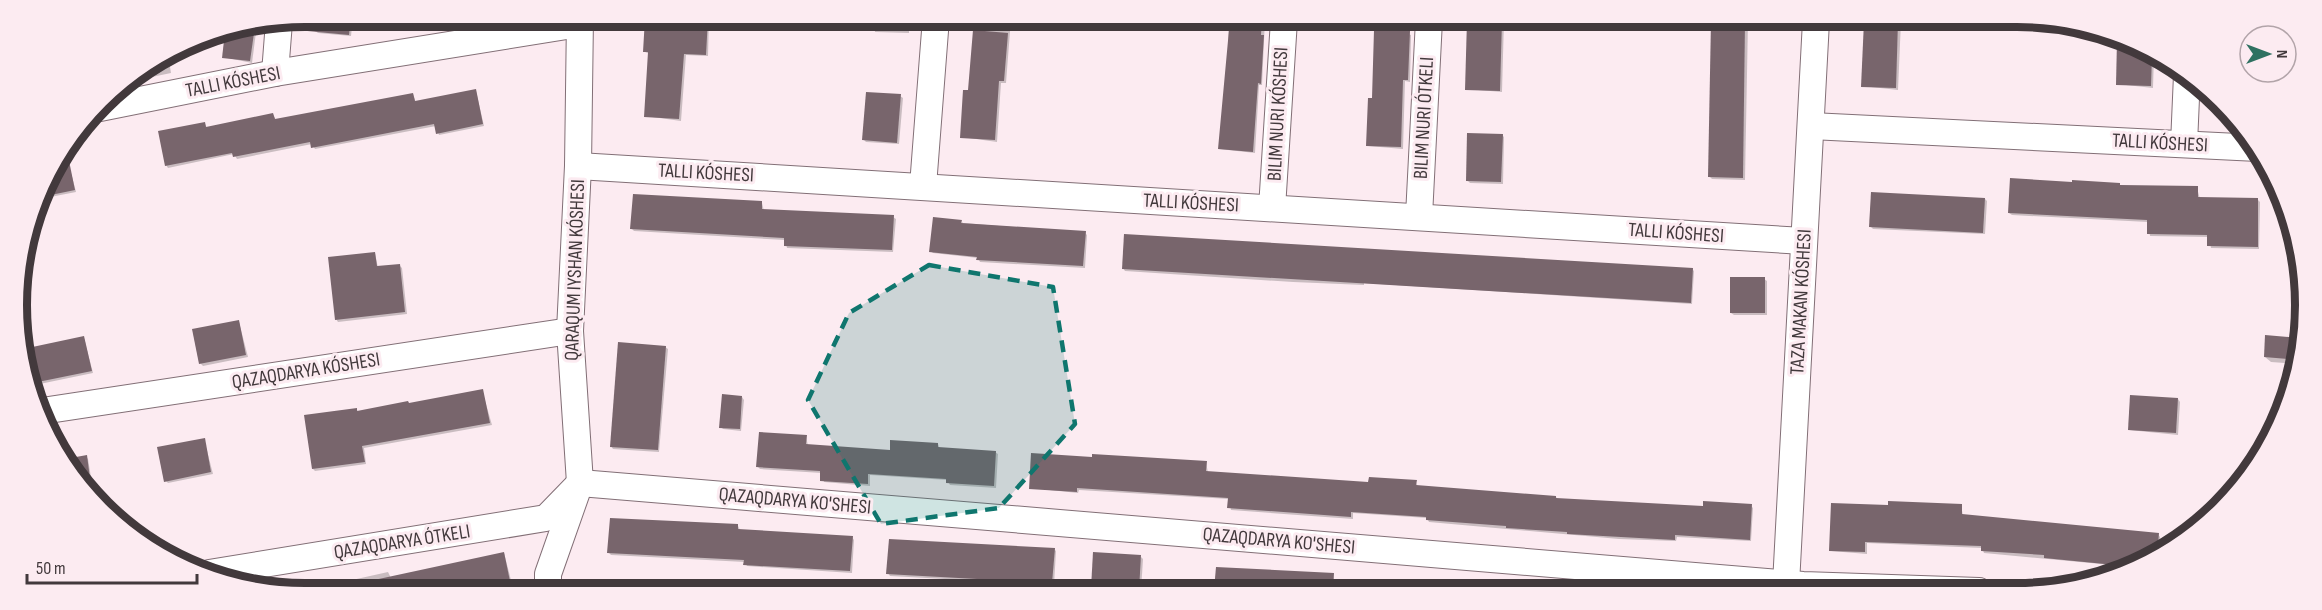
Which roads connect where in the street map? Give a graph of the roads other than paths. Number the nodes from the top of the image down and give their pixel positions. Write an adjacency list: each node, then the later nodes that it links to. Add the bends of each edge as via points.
1 (545, 27): 8 (street)
2 (580, 27): 14 (street, QARAQUM IYSHAN KÓSHESI)
3 (935, 27): 15 (street)
4 (1284, 27): 16 (street)
5 (1429, 27): 17 (street)
6 (1816, 27): 11 (street, TAZA MAKAN KÓSHESI)
7 (278, 28): 8 (street)
8 (275, 73): 10 (street)
9 (2187, 85): 12 (street)
10 (110, 106)
11 (1811, 126): 12 (street); 18 (street, TAZA MAKAN KÓSHESI)
12 (2184, 144): 13 (street)
13 (2245, 146)
14 (578, 166): 15 (street); 19 (street, QARAQUM IYSHAN KÓSHESI)
15 (923, 186): 16 (street)
16 (1272, 208): 17 (street)
17 (1419, 216): 18 (street)
18 (1804, 242): 25 (street, TAZA MAKAN KÓSHESI)
19 (570, 331): 20 (street, QAZAQDARYA KÓSHESI); 21 (street, QARAQUM IYSHAN KÓSHESI)
20 (48, 410)
21 (580, 483): 22 (street, QAZAQDARYA ÓTKELI, via 546,518); 23 (street, QARAQUM IYSHAN KÓSHESI); 24 (street, QAZAQDARYA KO'SHESI)
22 (223, 571)
23 (548, 583)
24 (1774, 583)
25 (1786, 583)

